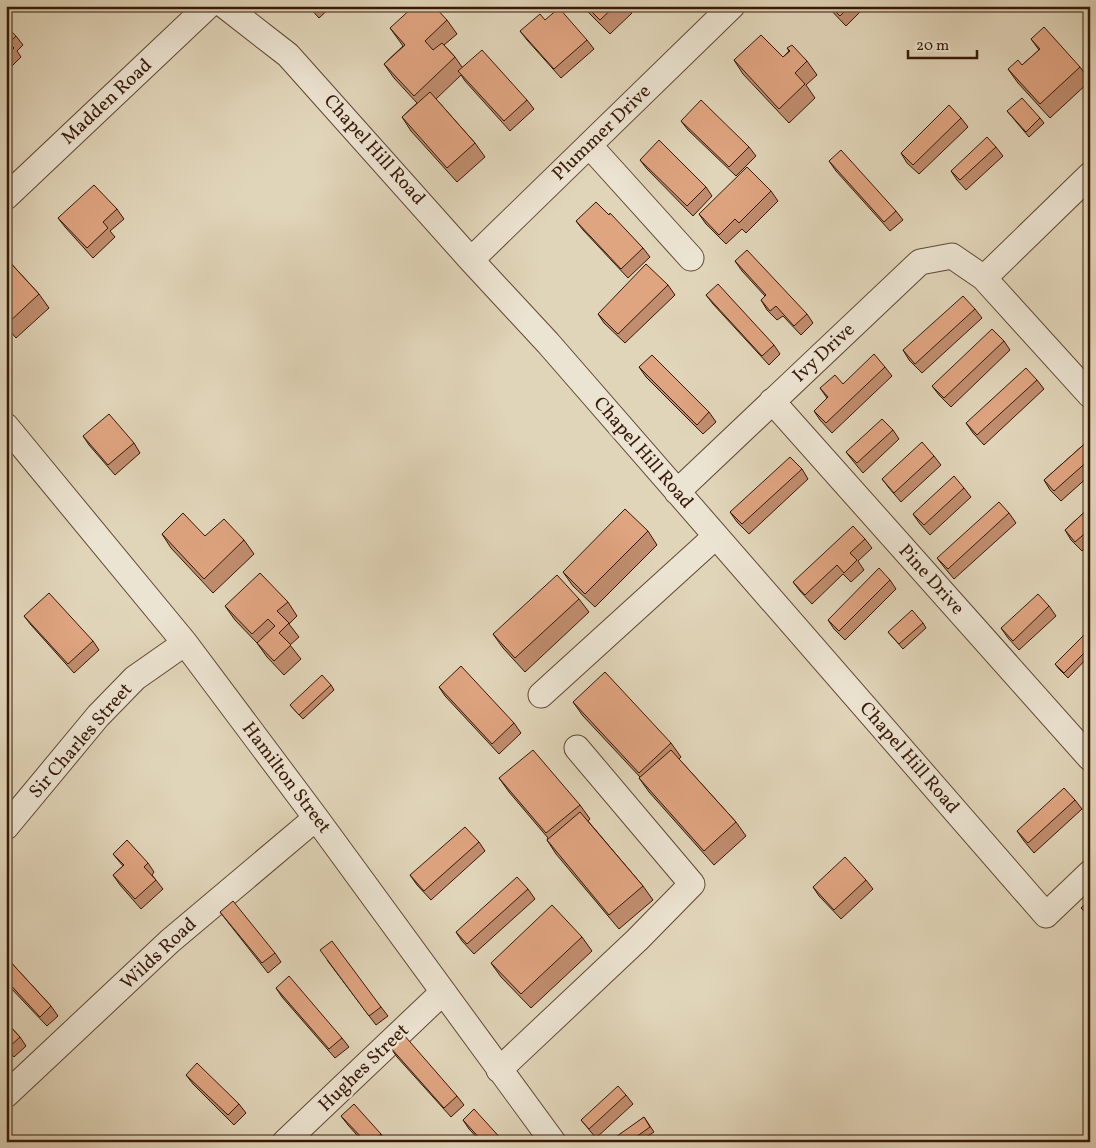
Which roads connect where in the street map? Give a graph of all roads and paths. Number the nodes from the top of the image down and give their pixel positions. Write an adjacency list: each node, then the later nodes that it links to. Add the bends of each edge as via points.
1 (208, 6): 6 (street, Madden Road)
2 (225, 6): 8 (street, Chapel Hill Road, via 288,55)
3 (732, 6): 4 (street, Plummer Drive)
4 (589, 145): 7 (street); 8 (street, Plummer Drive)
5 (1090, 175): 9 (street)
6 (6, 197)
7 (691, 258)
8 (471, 260): 13 (street, Chapel Hill Road)
9 (984, 278): 10 (street, Ivy Drive); 11 (street, Ivy Drive, via 952,256 920,262)
10 (1090, 396)
11 (772, 401): 13 (street, Ivy Drive); 18 (street, Pine Drive)
12 (6, 426): 15 (street, Hamilton Street)
13 (677, 492): 14 (street, Chapel Hill Road)
14 (716, 536): 16 (street); 21 (street, Chapel Hill Road, via 1046,915)
15 (185, 643): 19 (street, Hamilton Street); 20 (street, Sir Charles Street, via 135,678 98,716)
16 (541, 695)
17 (576, 748): 23 (street, via 692,884)
18 (1090, 758)
19 (316, 818): 22 (street, Hamilton Street); 24 (street, Wilds Road, via 170,941)
20 (6, 827)
21 (1090, 872)
22 (442, 993): 23 (street, Hamilton Street); 25 (street, Hughes Street)
23 (500, 1070): 26 (street, Hamilton Street)
24 (6, 1095)
25 (285, 1142)
26 (553, 1142)

